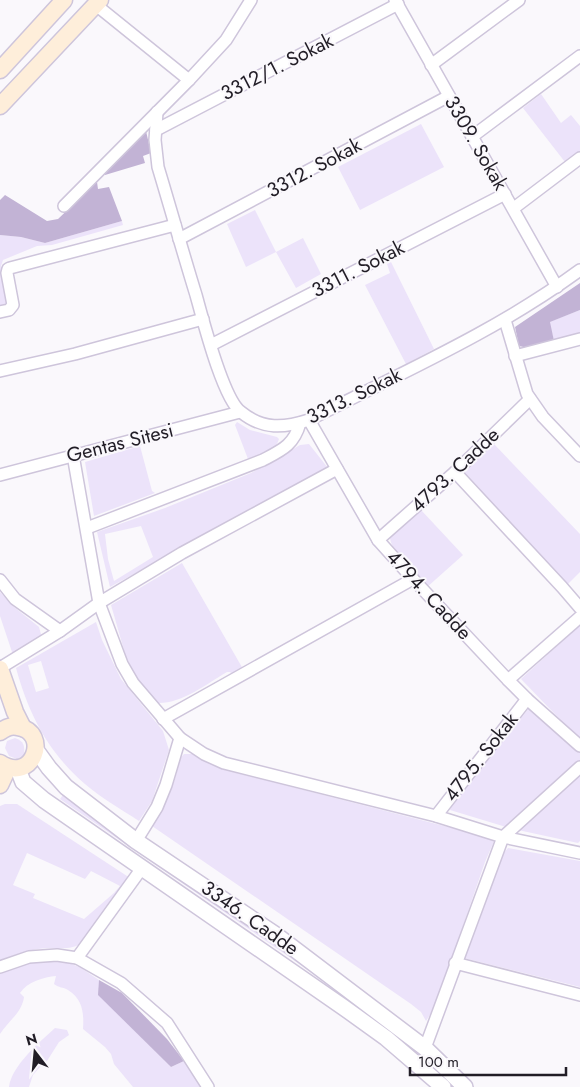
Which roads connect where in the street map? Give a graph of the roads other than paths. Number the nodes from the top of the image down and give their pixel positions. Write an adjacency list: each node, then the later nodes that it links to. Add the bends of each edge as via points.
1 (64, 0): 8 (main road)
2 (251, 0): 9 (street, via 226,40)
3 (514, 1): 7 (street)
4 (396, 2): 7 (street, 3309. Sokak); 13 (street, 3312/1. Sokak)
5 (98, 3): 9 (street); 11 (main road)
6 (580, 56): 14 (street)
7 (431, 65): 10 (street, 3309. Sokak)
8 (0, 70)
9 (189, 80): 12 (street)
10 (450, 96): 14 (street, 3309. Sokak); 20 (street, 3312. Sokak)
11 (0, 106)
12 (157, 112): 13 (street); 17 (street)
13 (156, 130): 19 (street, via 158,167)
14 (473, 136): 16 (street, 3309. Sokak)
15 (580, 158): 18 (street)
16 (505, 194): 18 (street, 3309. Sokak); 27 (street, 3311. Sokak)
17 (64, 206)
18 (514, 208): 22 (street, 3309. Sokak)
19 (175, 225): 20 (street); 23 (street, via 10,268 6,273 13,305 9,310)
20 (179, 239): 24 (street)
21 (580, 270): 22 (street, 3313. Sokak)
22 (557, 287): 25 (street, 3313. Sokak)
23 (0, 312)
24 (203, 318): 27 (street); 29 (street)
25 (505, 320): 28 (street); 32 (street, 3313. Sokak)
26 (580, 339): 28 (street)
27 (211, 345): 31 (street, via 218,369)
28 (516, 356): 30 (street)
29 (0, 371)
30 (530, 400): 34 (street); 36 (street, 4793. Cadde)
31 (240, 412): 32 (street, 3313. Sokak, via 260,423 280,427); 33 (street, Gentas Sitesi)
32 (305, 421): 35 (street, 4794. Cadde); 38 (street, via 285,448 263,460)
33 (73, 455): 37 (street, Gentas Sitesi); 38 (street)
34 (580, 456)
35 (337, 469): 39 (street, 4794. Cadde); 42 (street)
36 (455, 472): 39 (street, 4793. Cadde); 43 (street)
37 (0, 475)
38 (87, 528): 42 (street)
39 (378, 540): 41 (street, 4794. Cadde)
40 (0, 580): 45 (street, via 15,599)
41 (413, 580): 47 (street, 4794. Cadde); 49 (street)
42 (99, 602): 45 (street); 49 (street, via 122,664)
43 (580, 608)
44 (580, 617): 47 (street)
45 (60, 630): 46 (street)
46 (0, 668): 50 (main road)
47 (508, 680): 48 (street, 4794. Cadde)
48 (527, 699): 53 (street, 4794. Cadde); 58 (street, 4795. Sokak)
49 (162, 719): 52 (street)
50 (23, 728): 51 (main road, via 9,727); 54 (main road, via 32,736)
51 (0, 732)
52 (180, 738): 58 (street, via 204,754 224,762); 60 (street, via 166,786)
53 (580, 746)
54 (36, 750): 55 (main road, via 28,764); 60 (street, 3346. Cadde, via 66,787)
55 (9, 767): 57 (main road); 62 (street, 3346. Cadde, via 34,792)
56 (580, 767): 59 (street)
57 (0, 785)
58 (436, 816): 59 (street)
59 (503, 837): 61 (street); 64 (street)
60 (136, 841): 67 (street, 3346. Cadde, via 276,935)
61 (580, 854)
62 (142, 868): 63 (street); 69 (street, 3346. Cadde, via 372,1028)
63 (77, 958): 65 (street, via 57,955 29,957); 68 (street, via 121,983 167,1024)
64 (455, 963): 66 (street); 67 (street)
65 (0, 966)
66 (580, 995)
67 (425, 1048): 70 (street, 3346. Cadde)
68 (208, 1087)
69 (443, 1087)
70 (465, 1087)

